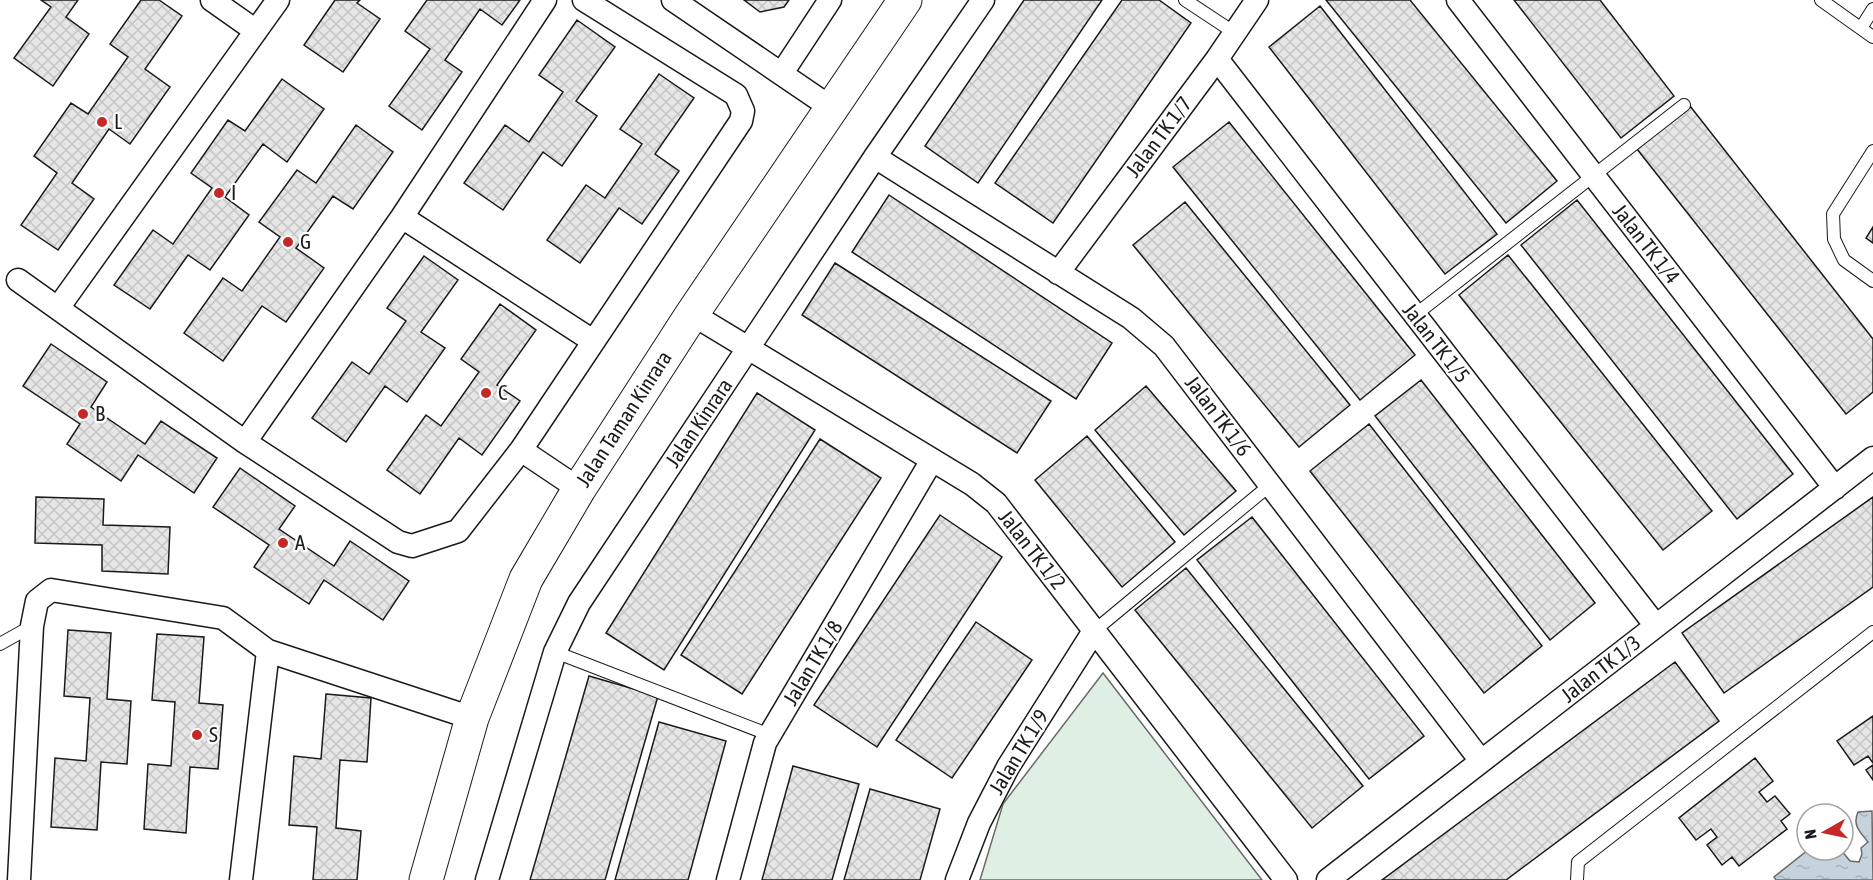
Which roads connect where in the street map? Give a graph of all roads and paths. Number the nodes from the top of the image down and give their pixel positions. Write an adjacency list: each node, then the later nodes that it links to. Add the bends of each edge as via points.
1 (212, 0): 15 (street)
2 (278, 0): 15 (street)
3 (545, 0): 25 (street)
4 (584, 0): 32 (street, via 736,95 743,111 741,121)
5 (673, 0): 19 (street)
6 (830, 0): 19 (street)
7 (905, 0): 21 (street, Jalan Taman Kinrara)
8 (983, 0): 23 (street, Jalan Kinrara)
9 (1185, 0): 16 (lane)
10 (1257, 0): 16 (street, Jalan TK 1/7)
11 (1458, 0): 24 (street, Jalan TK 1/4)
12 (1821, 0): 14 (lane)
13 (1873, 9): 14 (lane)
14 (1861, 28): 17 (lane)
15 (256, 31): 29 (street)
16 (1235, 33): 18 (street, Jalan TK 1/7)
17 (1873, 37)
18 (1217, 59): 26 (street, Jalan TK 1/7); 31 (street, Jalan TK 1/5)
19 (782, 73): 21 (street)
20 (1684, 105): 24 (lane)
21 (833, 109): 30 (street, Jalan Taman Kinrara)
22 (1873, 151): 28 (lane, via 1833,214 1833,239 1844,260)
23 (875, 157): 26 (street, Jalan TK 1/6); 33 (street, Jalan Kinrara)
24 (1594, 176): 31 (lane); 39 (street, Jalan TK 1/4)
25 (402, 217): 32 (street); 34 (street)
26 (1058, 273): 38 (street, Jalan TK 1/6, via 1131,318 1164,346)
27 (18, 280): 29 (street)
28 (1873, 281)
29 (58, 308): 34 (street)
30 (692, 314): 33 (street, Jalan TK 1/2); 40 (street, Jalan Taman Kinrara)
31 (1415, 315): 42 (street, Jalan TK 1/5)
32 (593, 341): 35 (street)
33 (748, 349): 37 (street, Jalan TK 1/2); 47 (street, Jalan Kinrara, via 579,603)
34 (245, 442): 35 (street, via 398,542 412,546 458,531)
35 (521, 450): 40 (street)
36 (1873, 458): 39 (street, Jalan TK 1/3)
37 (932, 460): 43 (street, Jalan TK 1/2, via 996,502); 49 (street, Jalan TK 1/8)
38 (1270, 485): 43 (lane); 50 (street, Jalan TK 1/6)
39 (1835, 488): 42 (street, Jalan TK 1/3)
40 (579, 489): 48 (street, Jalan Taman Kinrara, via 526,579)
41 (32, 626): 45 (lane); 46 (street, via 37,601 51,590 223,618); 51 (street)
42 (1656, 626): 50 (street, Jalan TK 1/3)
43 (1094, 631): 56 (street, Jalan TK 1/9, via 1008,767 979,823); 57 (street, Jalan TK 1/2)
44 (1873, 632): 59 (lane, via 1578,862)
45 (0, 645)
46 (268, 651): 48 (street); 52 (street)
47 (555, 652): 49 (lane); 54 (street, Jalan Kinrara)
48 (472, 718): 53 (street, Jalan Taman Kinrara)
49 (770, 735): 55 (street, Jalan TK 1/8)
50 (1481, 761): 58 (street, Jalan TK 1/3)
51 (19, 880)
52 (241, 880)
53 (426, 880)
54 (487, 880)
55 (728, 880)
56 (957, 880)
57 (1286, 880)
58 (1328, 880)
59 (1577, 880)

